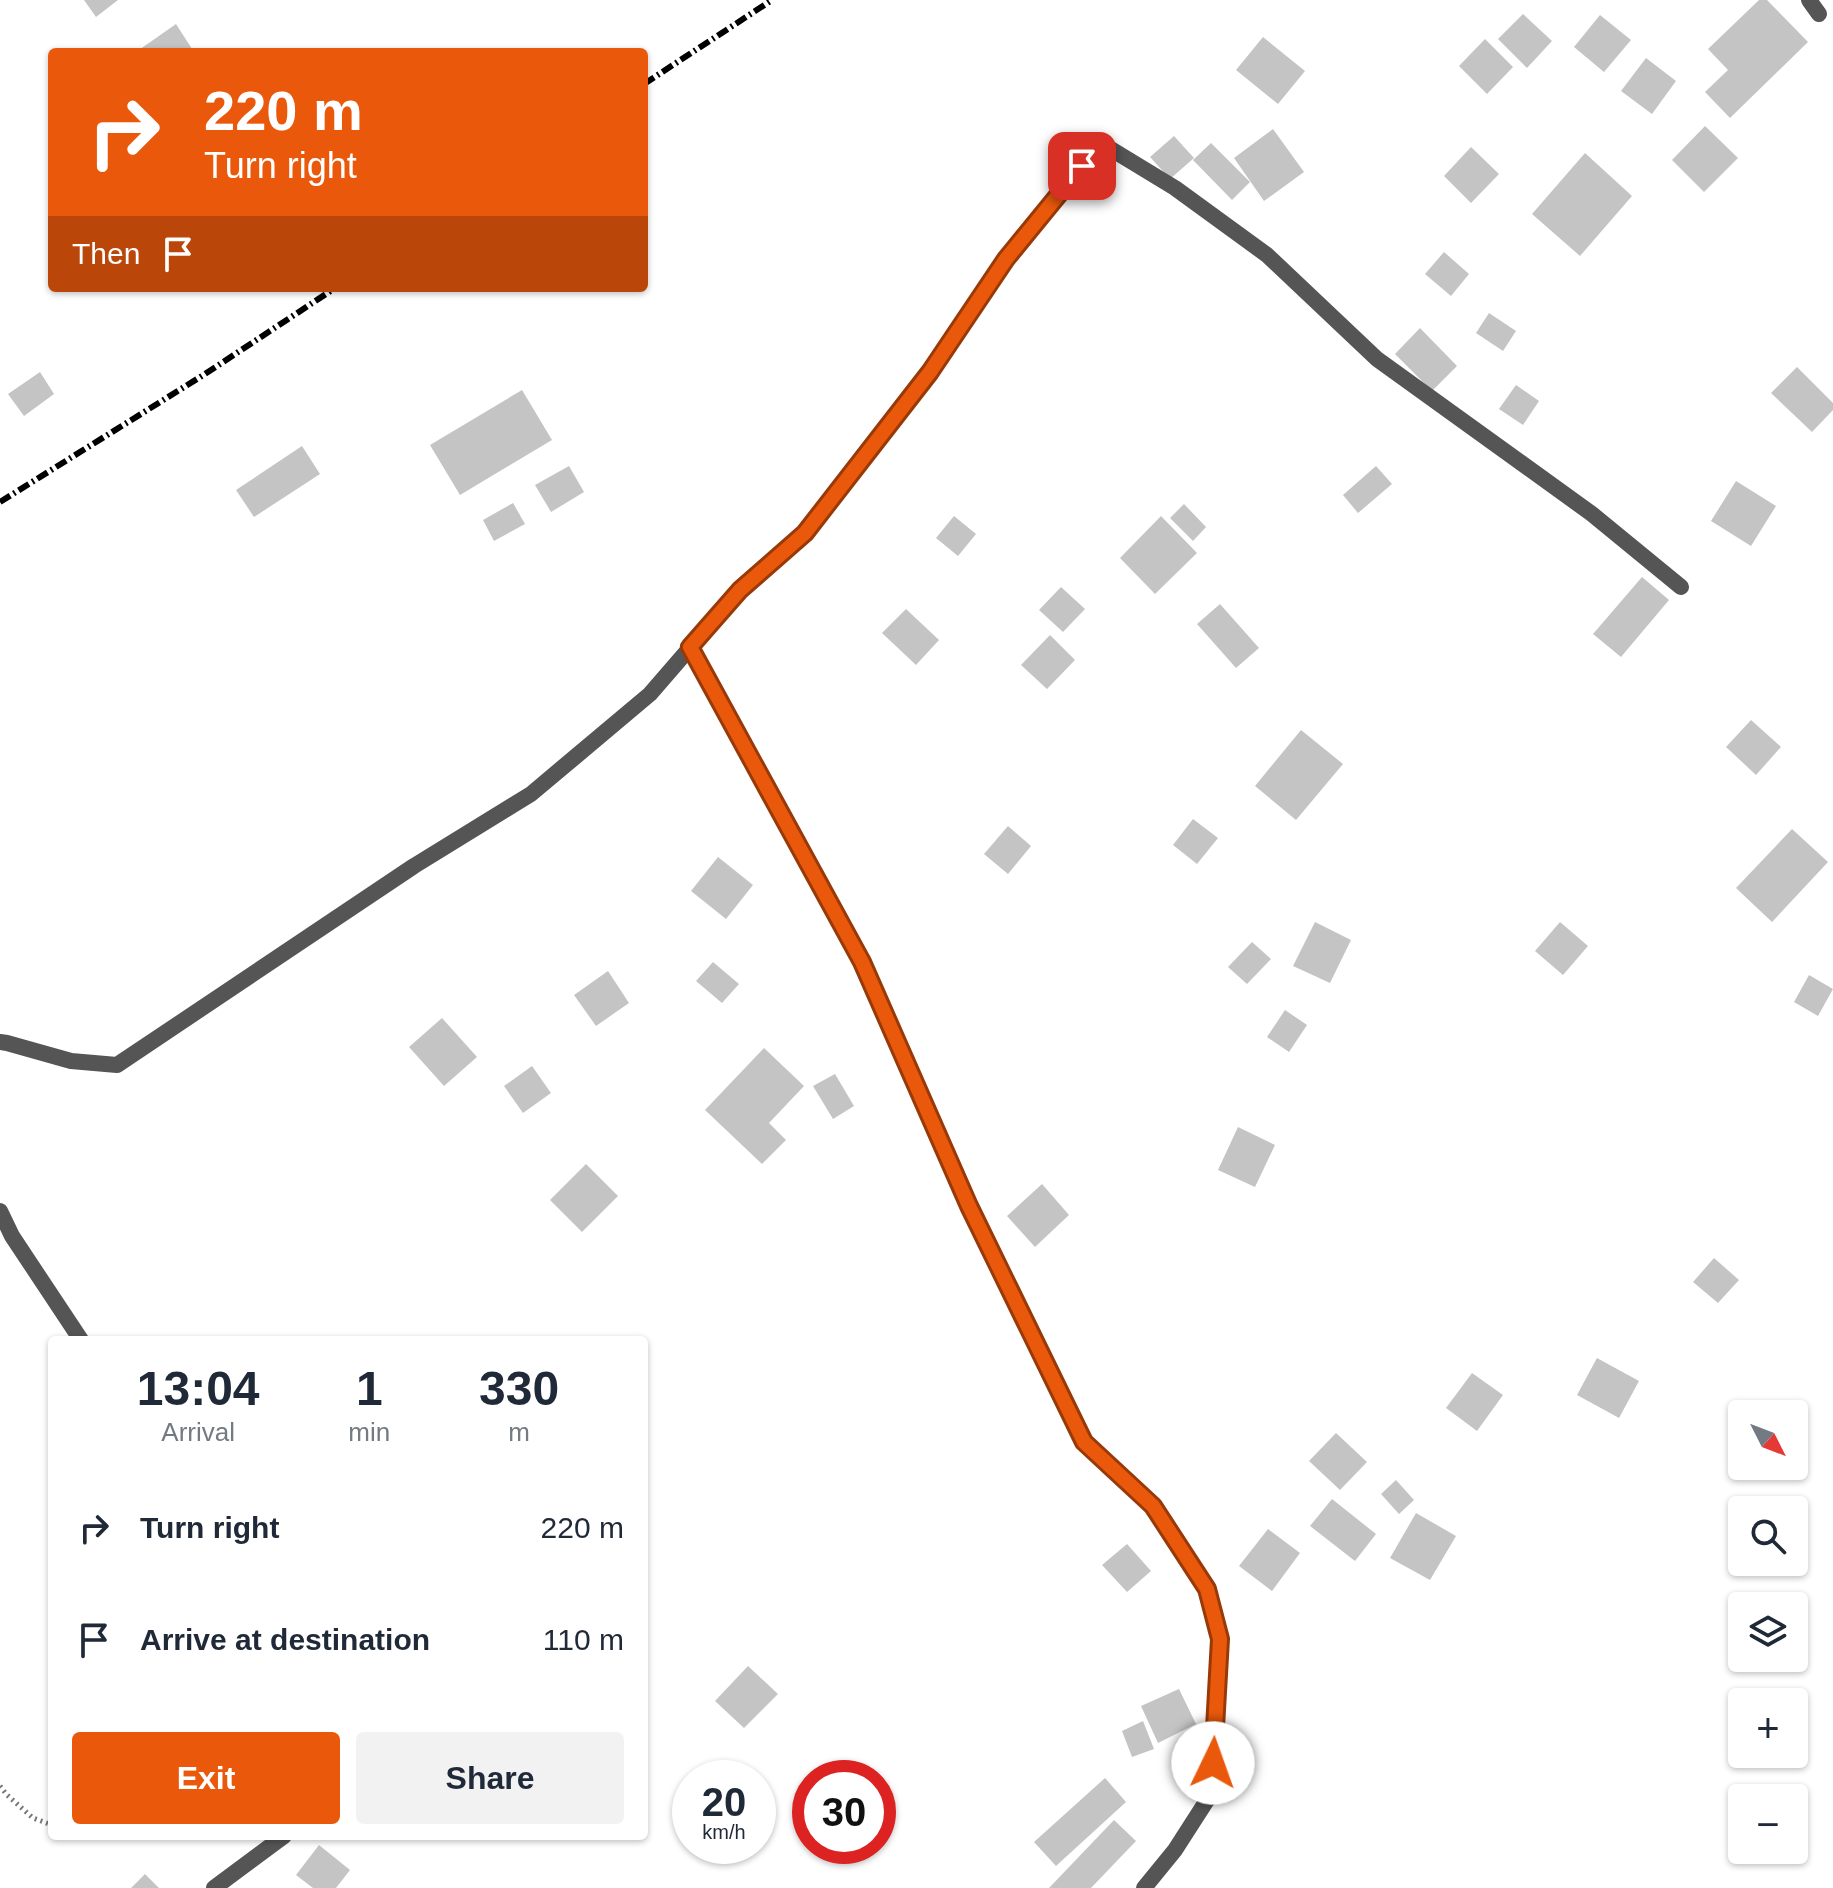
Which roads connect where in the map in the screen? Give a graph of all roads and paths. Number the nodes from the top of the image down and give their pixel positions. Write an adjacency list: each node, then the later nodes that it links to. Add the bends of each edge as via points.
1 (1681, 587): 2 (street, via 1592,514 1377,359 1267,255 1175,188 1101,143 1006,259 930,372 805,533 740,590)
2 (690, 647): 3 (street, via 650,694 531,794 117,1065 71,1061); 10 (street, via 862,962 969,1206 1084,1442 1153,1506 1207,1589 1220,1639 1211,1794)
3 (0, 1042)
4 (0, 1211): 5 (street)
5 (78, 1336)
6 (0, 1786): 7 (path, via 33,1818)
7 (48, 1824)
8 (279, 1840): 9 (street)
9 (214, 1888)
10 (1144, 1888)

